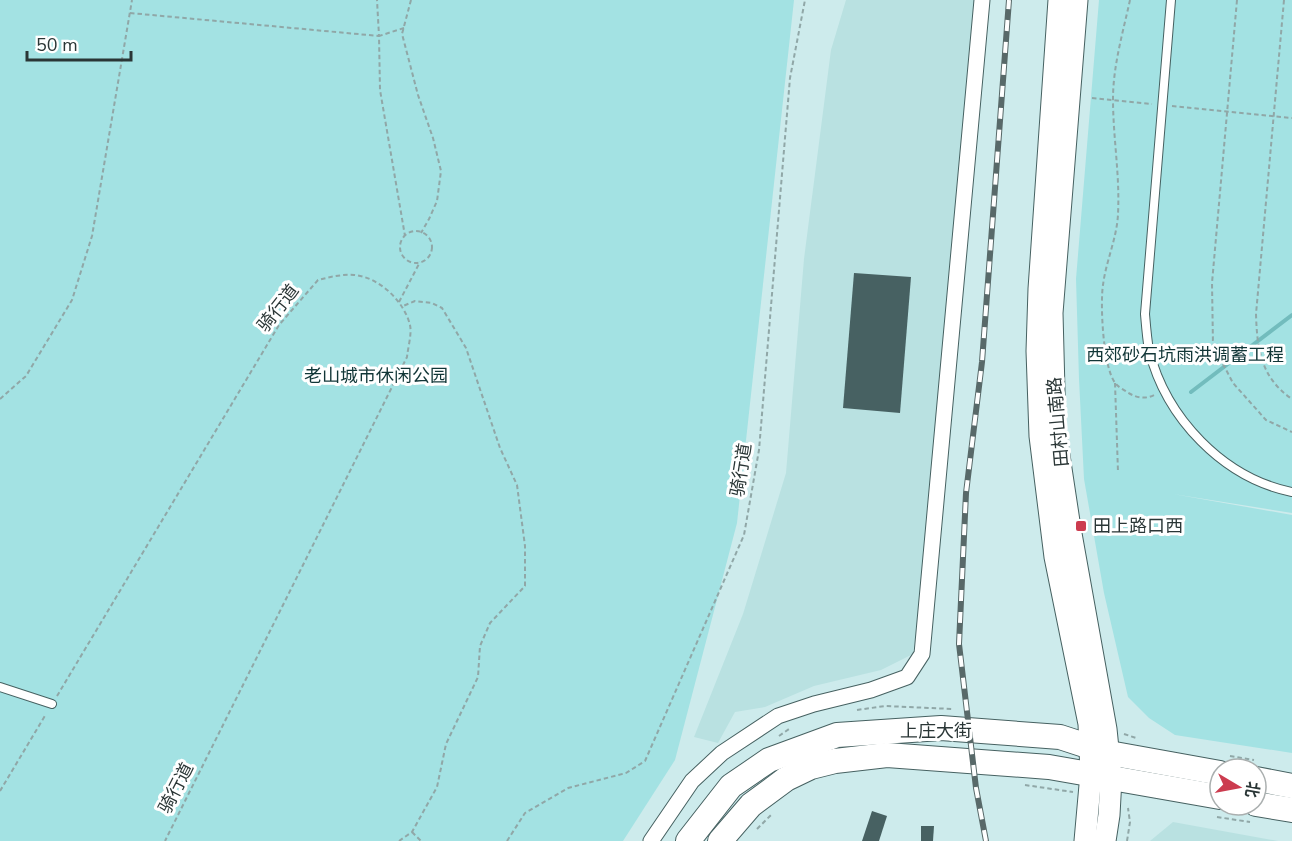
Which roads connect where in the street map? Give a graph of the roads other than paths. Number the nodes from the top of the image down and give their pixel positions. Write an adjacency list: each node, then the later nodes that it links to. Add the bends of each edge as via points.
1 (982, 0): 16 (street, via 922,654 907,677 777,716 722,753 692,781)
2 (1059, 0): 8 (main road, 田村山南路, via 1039,289 1040,436 1055,556 1089,724)
3 (1077, 0): 8 (main road, 田村山南路, via 1052,314 1055,429)
4 (1171, 0): 5 (lane, via 1145,314 1149,350 1164,390 1205,447 1240,472)
5 (1292, 492)
6 (0, 687): 7 (lane)
7 (52, 704)
8 (1100, 750): 9 (main road, 上庄大街); 11 (main road, 田村山南路); 17 (main road, 上庄大街, via 1060,737 941,728 837,735 769,760 731,786)
9 (1208, 771)
10 (1268, 781): 12 (main road)
11 (1097, 782): 13 (main road, 上庄大街); 18 (main road, 上庄大街, via 1049,767 942,758 887,755 835,760 786,779 751,805); 19 (main road, 田村山南路); 20 (main road, 田村山南路, via 1109,815)
12 (1292, 786)
13 (1208, 805)
14 (1292, 810): 15 (main road)
15 (1268, 813)
16 (651, 841)
17 (688, 841)
18 (720, 841)
19 (1085, 841)
20 (1105, 841)

